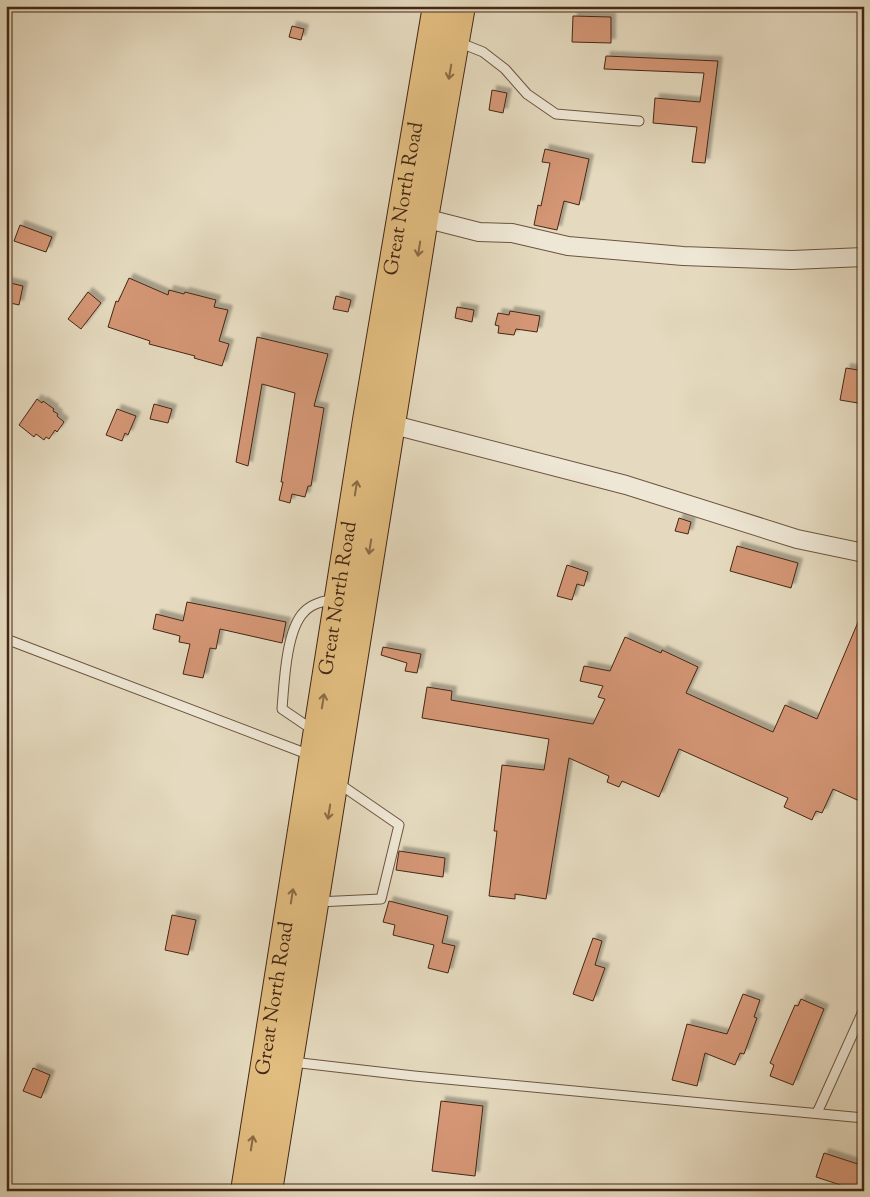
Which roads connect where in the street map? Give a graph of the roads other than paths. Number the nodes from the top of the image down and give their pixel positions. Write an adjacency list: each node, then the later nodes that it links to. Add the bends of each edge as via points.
1 (438, 6): 9 (main road, Great North Road, one-way to 1)
2 (461, 6): 3 (main road, Great North Road)
3 (455, 41): 4 (lane, via 483,52 505,69 527,94 556,114); 5 (main road, Great North Road, one-way to 5)
4 (639, 121)
5 (424, 218): 6 (street, via 479,232 512,234 568,246 683,256 792,260); 7 (main road, Great North Road, one-way to 7)
6 (864, 257)
7 (390, 424): 8 (street, via 626,485 797,539); 9 (main road, Great North Road, one-way to 9)
8 (864, 553)
9 (351, 596): 11 (main road, Great North Road); 11 (main road, Great North Road, one-way to 9); 11 (lane, via 320,602 304,611 295,626 288,654 282,709)
10 (6, 639): 11 (lane)
11 (325, 755): 12 (main road, Great North Road, one-way to 12); 12 (lane, via 400,825 381,899); 17 (main road, Great North Road, one-way to 11)
12 (314, 902): 14 (main road, Great North Road)
13 (864, 1009): 15 (lane)
14 (289, 1061): 15 (lane, via 414,1076); 18 (main road, Great North Road)
15 (816, 1113): 16 (lane)
16 (864, 1118)
17 (245, 1191)
18 (268, 1191)

